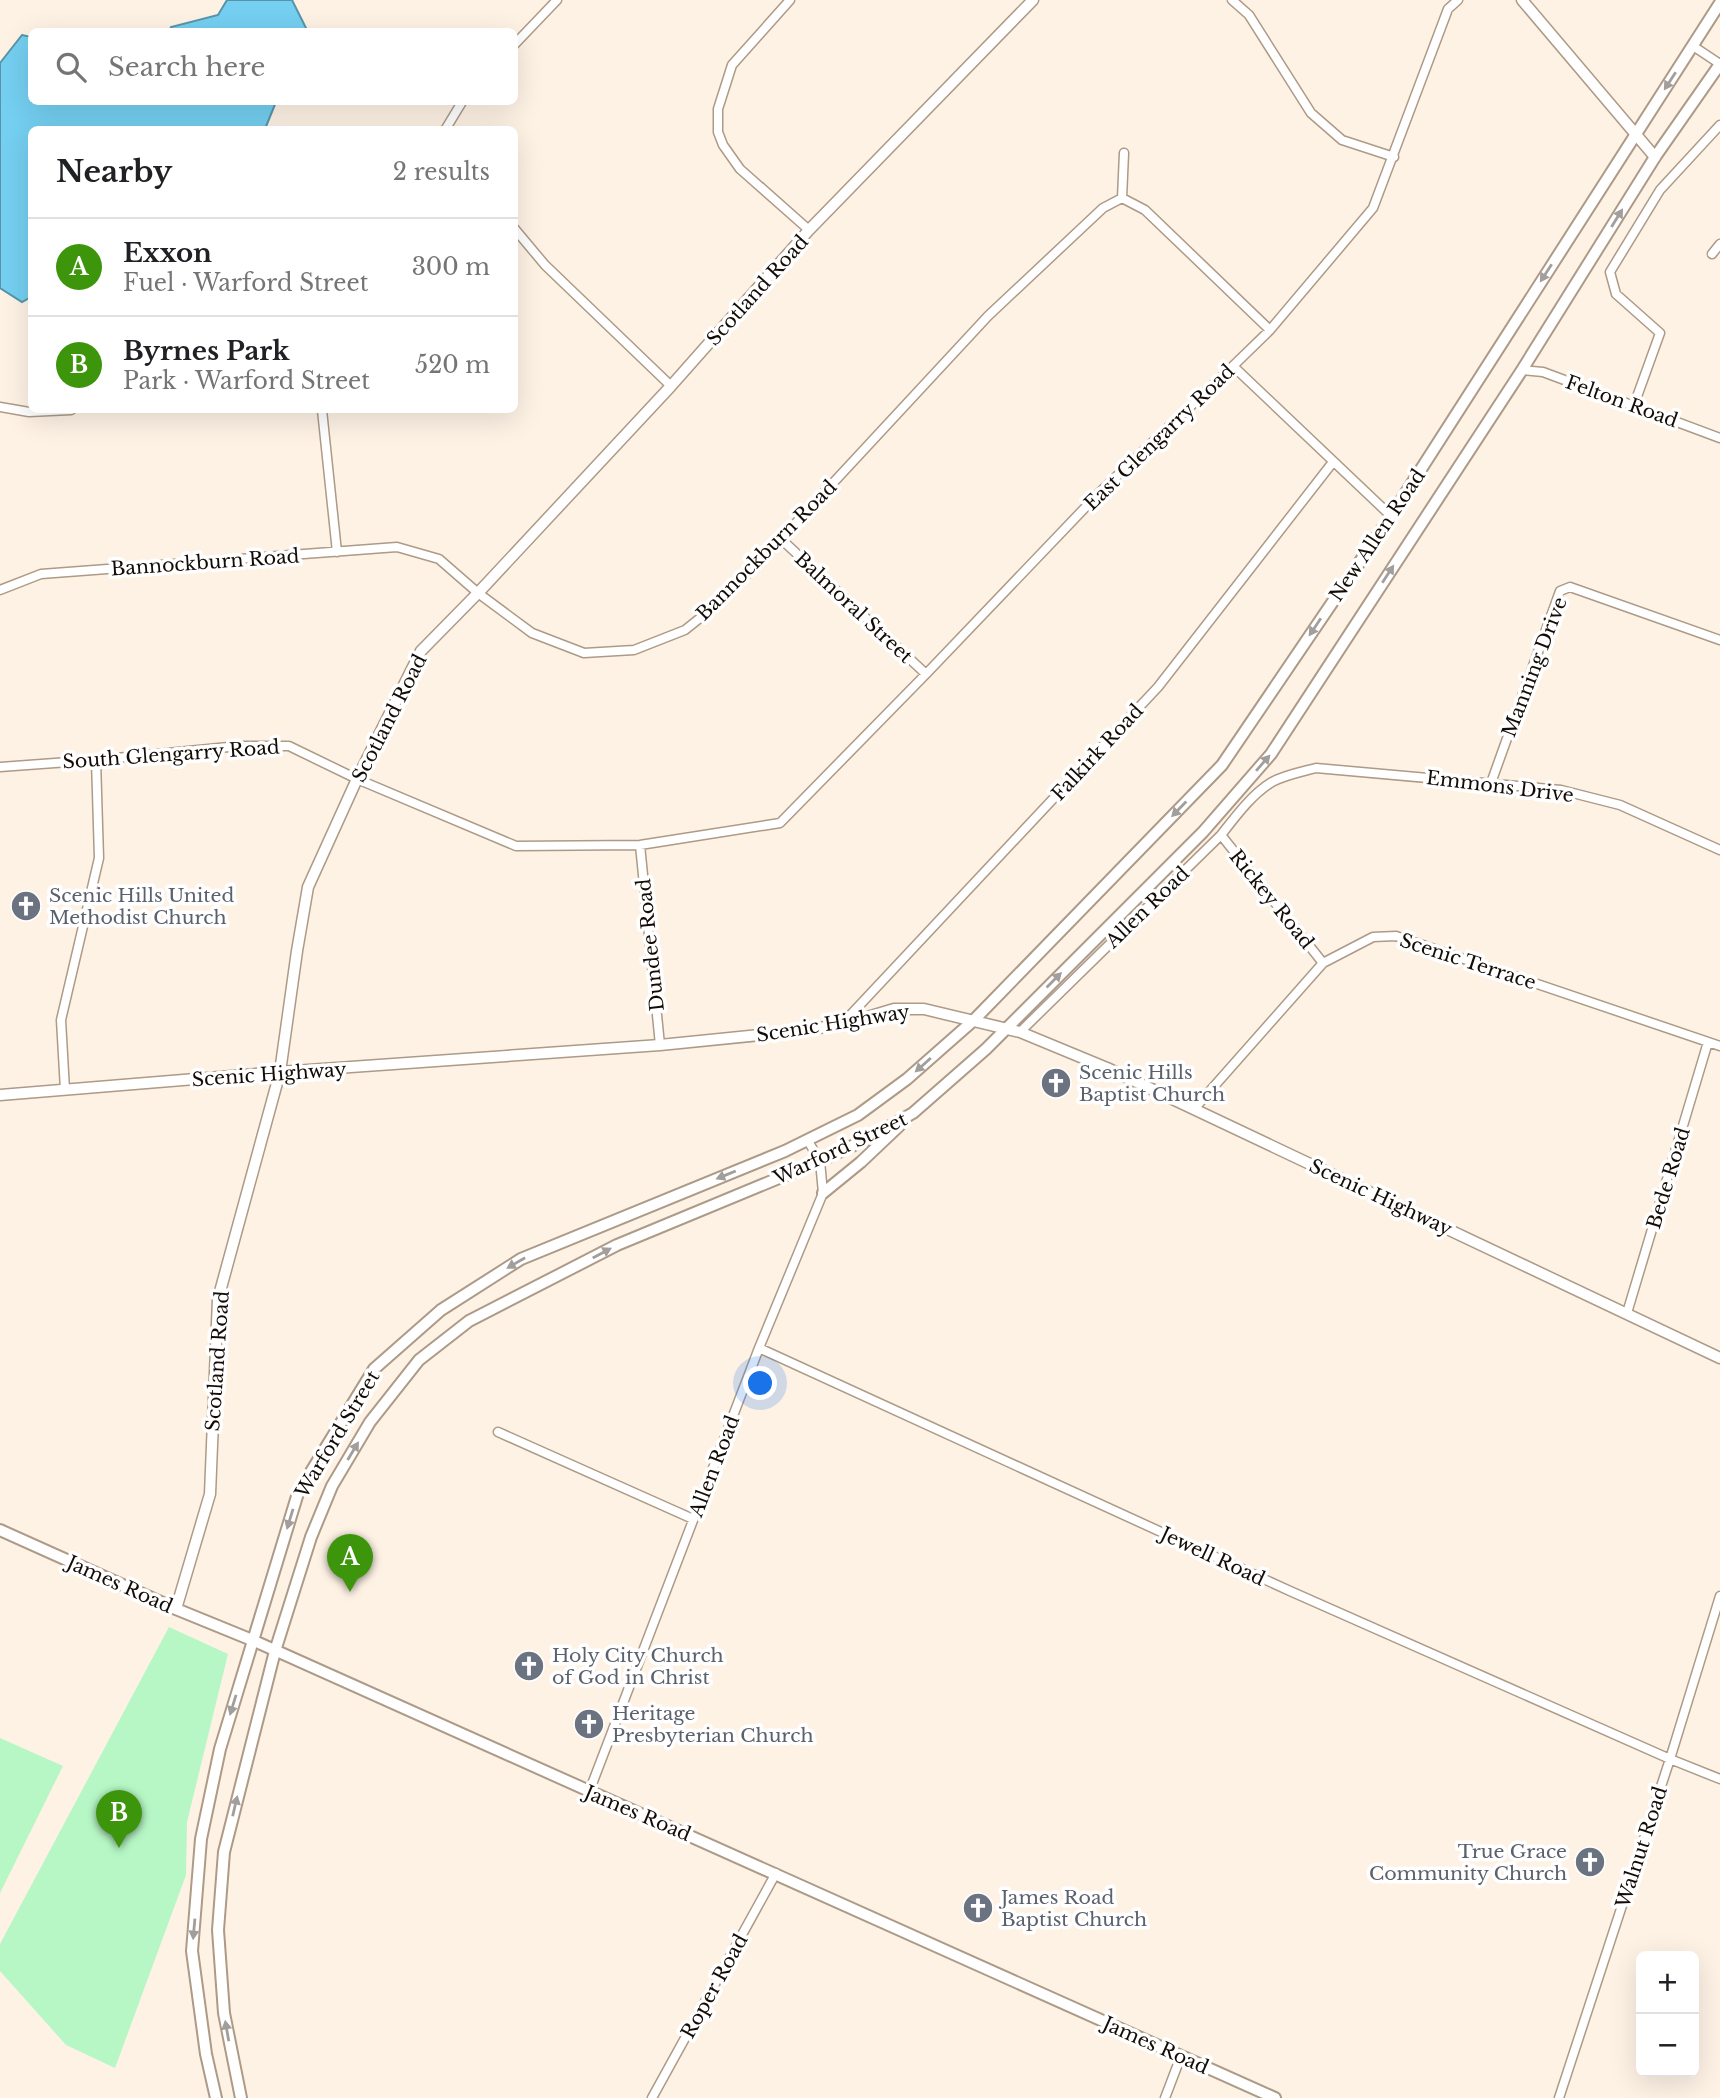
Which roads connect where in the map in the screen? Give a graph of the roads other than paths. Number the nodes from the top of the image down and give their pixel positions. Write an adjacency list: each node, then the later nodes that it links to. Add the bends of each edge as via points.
1 (557, 0): 8 (street)
2 (790, 0): 19 (street, via 732,65 718,109 718,132 740,169)
3 (1033, 0): 19 (street, Scotland Road)
4 (1232, 0): 16 (street, via 1249,15 1311,113 1342,140)
5 (1458, 0): 16 (street, East Glengarry Road, via 1448,9)
6 (1522, 0): 14 (street)
7 (1720, 4): 9 (main road, New Allen Road)
8 (518, 41)
9 (1693, 46): 10 (street); 14 (main road, New Allen Road, one-way to 14)
10 (1720, 64): 17 (main road, New Allen Road)
11 (460, 105): 13 (street)
12 (1720, 125): 27 (street, via 1660,190 1610,272 1616,295 1660,333)
13 (447, 126)
14 (1636, 132): 17 (street); 33 (main road, New Allen Road, one-way to 33)
15 (1124, 153): 18 (street)
16 (1394, 157): 23 (street, East Glengarry Road, via 1373,208)
17 (1655, 157): 25 (main road, New Allen Road, one-way to 17)
18 (1122, 198): 23 (street, via 1145,210); 34 (street, Bannockburn Road, via 1103,208 988,316)
19 (809, 230): 26 (street, Scotland Road)
20 (518, 233): 26 (street, via 545,265)
21 (1720, 244): 22 (street)
22 (1712, 254)
23 (1270, 330): 24 (street, East Glengarry Road)
24 (1234, 366): 32 (street); 39 (street, East Glengarry Road, via 1100,492)
25 (1522, 370): 27 (street, Felton Road, via 1543,372); 52 (main road, New Allen Road, one-way to 25, via 1203,832 1271,754)
26 (671, 386): 37 (street, Scotland Road)
27 (1634, 405): 31 (street, Felton Road)
28 (0, 407): 29 (street)
29 (28, 412)
30 (322, 413): 35 (street)
31 (1719, 436)
32 (1333, 462): 33 (street); 51 (street, Falkirk Road, via 1158,687)
33 (1391, 516): 50 (main road, New Allen Road, one-way to 50, via 1222,765)
34 (781, 539): 37 (street, Bannockburn Road, via 720,602 685,630 634,650 584,653 532,633); 39 (street, Balmoral Street)
35 (337, 552): 36 (street, Bannockburn Road, via 41,574); 37 (street, Bannockburn Road, via 397,547 439,559)
36 (0, 590)
37 (478, 593): 42 (street, Scotland Road, via 421,652)
38 (1720, 640): 44 (street, Manning Drive, via 1570,587 1560,591)
39 (926, 674): 45 (street, East Glengarry Road)
40 (96, 760): 41 (street, South Glengarry Road); 42 (street, South Glengarry Road, via 239,746 289,746); 58 (street, via 99,858 61,1020)
41 (0, 767)
42 (357, 779): 47 (street, South Glengarry Road, via 516,846); 57 (street, Scotland Road, via 308,887)
43 (1272, 782): 44 (street, Emmons Drive, via 1316,768); 46 (street, Allen Road, via 1246,803)
44 (1491, 783): 48 (street, Emmons Drive, via 1561,790 1620,806)
45 (780, 822): 47 (street, South Glengarry Road)
46 (1221, 835): 49 (street, Rickey Road); 53 (street, Allen Road)
47 (640, 845): 55 (street, Dundee Road)
48 (1720, 850)
49 (1323, 963): 54 (street, Scenic Terrace, via 1373,937 1396,936); 60 (street, Scenic Terrace)
50 (974, 1020): 51 (street, Scenic Highway, via 924,1009 894,1009); 52 (street, Scenic Highway); 62 (main road, Warford Street, one-way to 62, via 907,1080 858,1115)
51 (841, 1025): 55 (street, Scenic Highway)
52 (1005, 1028): 53 (street, Scenic Highway); 61 (main road, Warford Street)
53 (1020, 1032): 60 (street, Scenic Highway)
54 (1709, 1042): 56 (street, Scenic Terrace); 65 (street, Bede Road)
55 (660, 1045): 57 (street, Scenic Highway)
56 (1720, 1046)
57 (281, 1072): 58 (street, Scenic Highway); 72 (street, Scotland Road, via 218,1299 210,1494)
58 (65, 1090): 59 (street, Scenic Highway)
59 (0, 1095)
60 (1194, 1109): 65 (street, Scenic Highway)
61 (913, 1113): 63 (main road, Warford Street); 64 (main road)
62 (808, 1141): 63 (street, Allen Road); 73 (main road, Warford Street, one-way to 73, via 521,1259 441,1310 374,1369 298,1493)
63 (820, 1161): 64 (street, Allen Road); 74 (main road, Warford Street, one-way to 63, via 332,1486 370,1422 419,1360 469,1321 617,1245)
64 (822, 1193): 66 (street, Allen Road)
65 (1627, 1313): 67 (street, Scenic Highway)
66 (759, 1348): 69 (street, Allen Road); 75 (street, Jewell Road)
67 (1720, 1358)
68 (498, 1432): 69 (street)
69 (693, 1519): 77 (street, Allen Road)
70 (0, 1531): 72 (main road, James Road)
71 (1720, 1596): 75 (street, Walnut Road)
72 (176, 1609): 73 (main road, James Road)
73 (252, 1640): 74 (main road, James Road); 80 (main road, Warford Street, one-way to 80, via 220,1749 201,1839 192,1951)
74 (275, 1651): 77 (main road, James Road); 81 (main road, Warford Street, one-way to 74, via 224,2013 218,1930 224,1852)
75 (1670, 1759): 76 (street, Jewell Road); 85 (street, Walnut Road)
76 (1720, 1779)
77 (589, 1792): 78 (main road, James Road)
78 (776, 1873): 79 (main road, James Road); 82 (street, Roper Road)
79 (1181, 2056): 83 (street); 84 (main road, James Road)
80 (216, 2098)
81 (241, 2098)
82 (652, 2098)
83 (1165, 2098)
84 (1275, 2098)
85 (1559, 2098)

